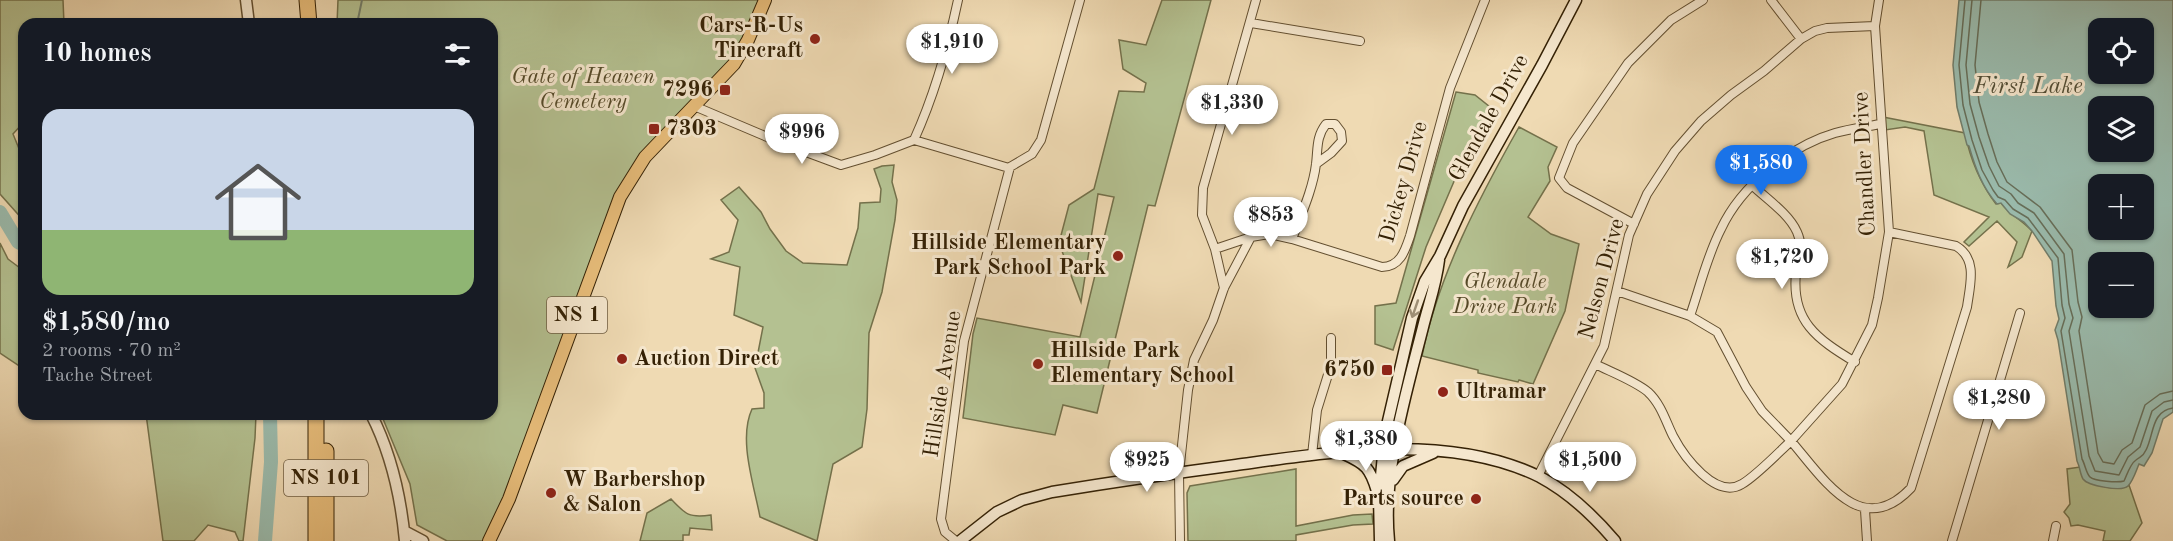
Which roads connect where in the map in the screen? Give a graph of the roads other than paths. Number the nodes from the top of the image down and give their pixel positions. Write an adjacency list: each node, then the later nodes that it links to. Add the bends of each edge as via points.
1 (246, 0): 13 (main road)
2 (307, 0): 14 (highway)
3 (316, 0): 15 (highway)
4 (765, 0): 20 (main road, NS 1, via 734,64)
5 (958, 0): 22 (street, via 938,76)
6 (1080, 0): 24 (street, via 1037,149)
7 (1256, 0): 16 (street)
8 (1485, 0): 29 (street, Dickey Drive, via 1450,88 1403,256 1390,267 1382,267)
9 (1576, 0): 31 (main road, Glendale Drive, via 1463,206)
10 (1703, 0): 26 (street, via 1671,20 1628,63 1573,143 1559,178 1567,188)
11 (1771, 0): 18 (street)
12 (1879, 0): 17 (street, Chandler Drive)
13 (248, 18)
14 (308, 18)
15 (318, 18)
16 (1251, 23): 19 (street); 30 (street, via 1203,188 1202,215)
17 (1875, 26): 18 (street, Nelson Drive, via 1827,28); 21 (street, Chandler Drive)
18 (1801, 39): 26 (street, Nelson Drive, via 1701,121 1647,195)
19 (1360, 41)
20 (694, 106): 22 (street, via 842,165); 60 (main road, NS 1, via 645,158 620,197 509,499)
21 (1880, 124): 25 (street, via 1834,134 1808,145 1782,159); 27 (street, Chandler Drive)
22 (914, 140): 24 (street)
23 (1316, 164): 23 (street, via 1342,141 1335,124 1326,124 1321,131); 29 (street)
24 (1009, 168): 61 (street, Hillside Avenue, via 964,341 941,519 945,532)
25 (1753, 186): 35 (street, via 1721,227); 37 (street, via 1797,231 1802,245 1795,295 1802,317 1820,338)
26 (1634, 224): 33 (street, Nelson Drive)
27 (1889, 232): 37 (street, Chandler Drive, via 1872,325); 53 (street, via 1963,250 1969,258 1971,282 1967,307 1911,488 1886,508)
28 (1251, 237): 29 (street, Dickey Drive, via 1269,234); 30 (street, Dickey Drive); 32 (street)
29 (1292, 239)
30 (1215, 249): 32 (street)
31 (1440, 256): 44 (main road, Glendale Drive, one-way to 44, via 1425,281 1412,318); 45 (main road, Glendale Drive, via 1437,284 1418,344)
32 (1224, 288): 49 (street, via 1194,360)
33 (1617, 291): 35 (street); 38 (street, Nelson Drive, via 1604,346)
34 (2020, 313): 67 (street)
35 (1690, 316): 43 (street, via 1717,332 1762,411)
36 (1331, 338): 48 (street, via 1330,365 1317,410)
37 (1855, 362): 43 (street, Chandler Drive, via 1842,384)
38 (1595, 364): 43 (street, Chandler Drive, via 1648,392 1660,406 1688,459 1714,483 1729,489 1742,484); 50 (street, Nelson Drive)
39 (316, 420): 42 (highway, NS 101)
40 (326, 420): 58 (highway, NS 101)
41 (374, 420): 55 (main road, via 388,453)
42 (316, 438): 56 (highway); 57 (highway, NS 101)
43 (1791, 441): 53 (street, via 1838,494)
44 (1383, 448): 45 (main road); 47 (main road); 52 (main road, Glendale Drive)
45 (1395, 448): 46 (main road); 51 (main road, Glendale Drive)
46 (1436, 452): 50 (main road, via 1475,456); 51 (main road, via 1403,466)
47 (1342, 453): 48 (main road); 52 (main road, via 1368,468)
48 (1312, 455): 49 (main road)
49 (1179, 473): 61 (main road, via 1022,500 997,512); 62 (street)
50 (1538, 477): 65 (main road, via 1583,506)
51 (1388, 488): 64 (main road, Glendale Drive)
52 (1379, 497): 63 (main road)
53 (1865, 510): 66 (street)
54 (2056, 526): 68 (street)
55 (405, 536): 59 (main road)
56 (309, 541)
57 (315, 541)
58 (326, 541)
59 (423, 541)
60 (489, 541)
61 (958, 541)
62 (1180, 541)
63 (1380, 541)
64 (1389, 541)
65 (1615, 541)
66 (1867, 541)
67 (1952, 541)
68 (2053, 541)

